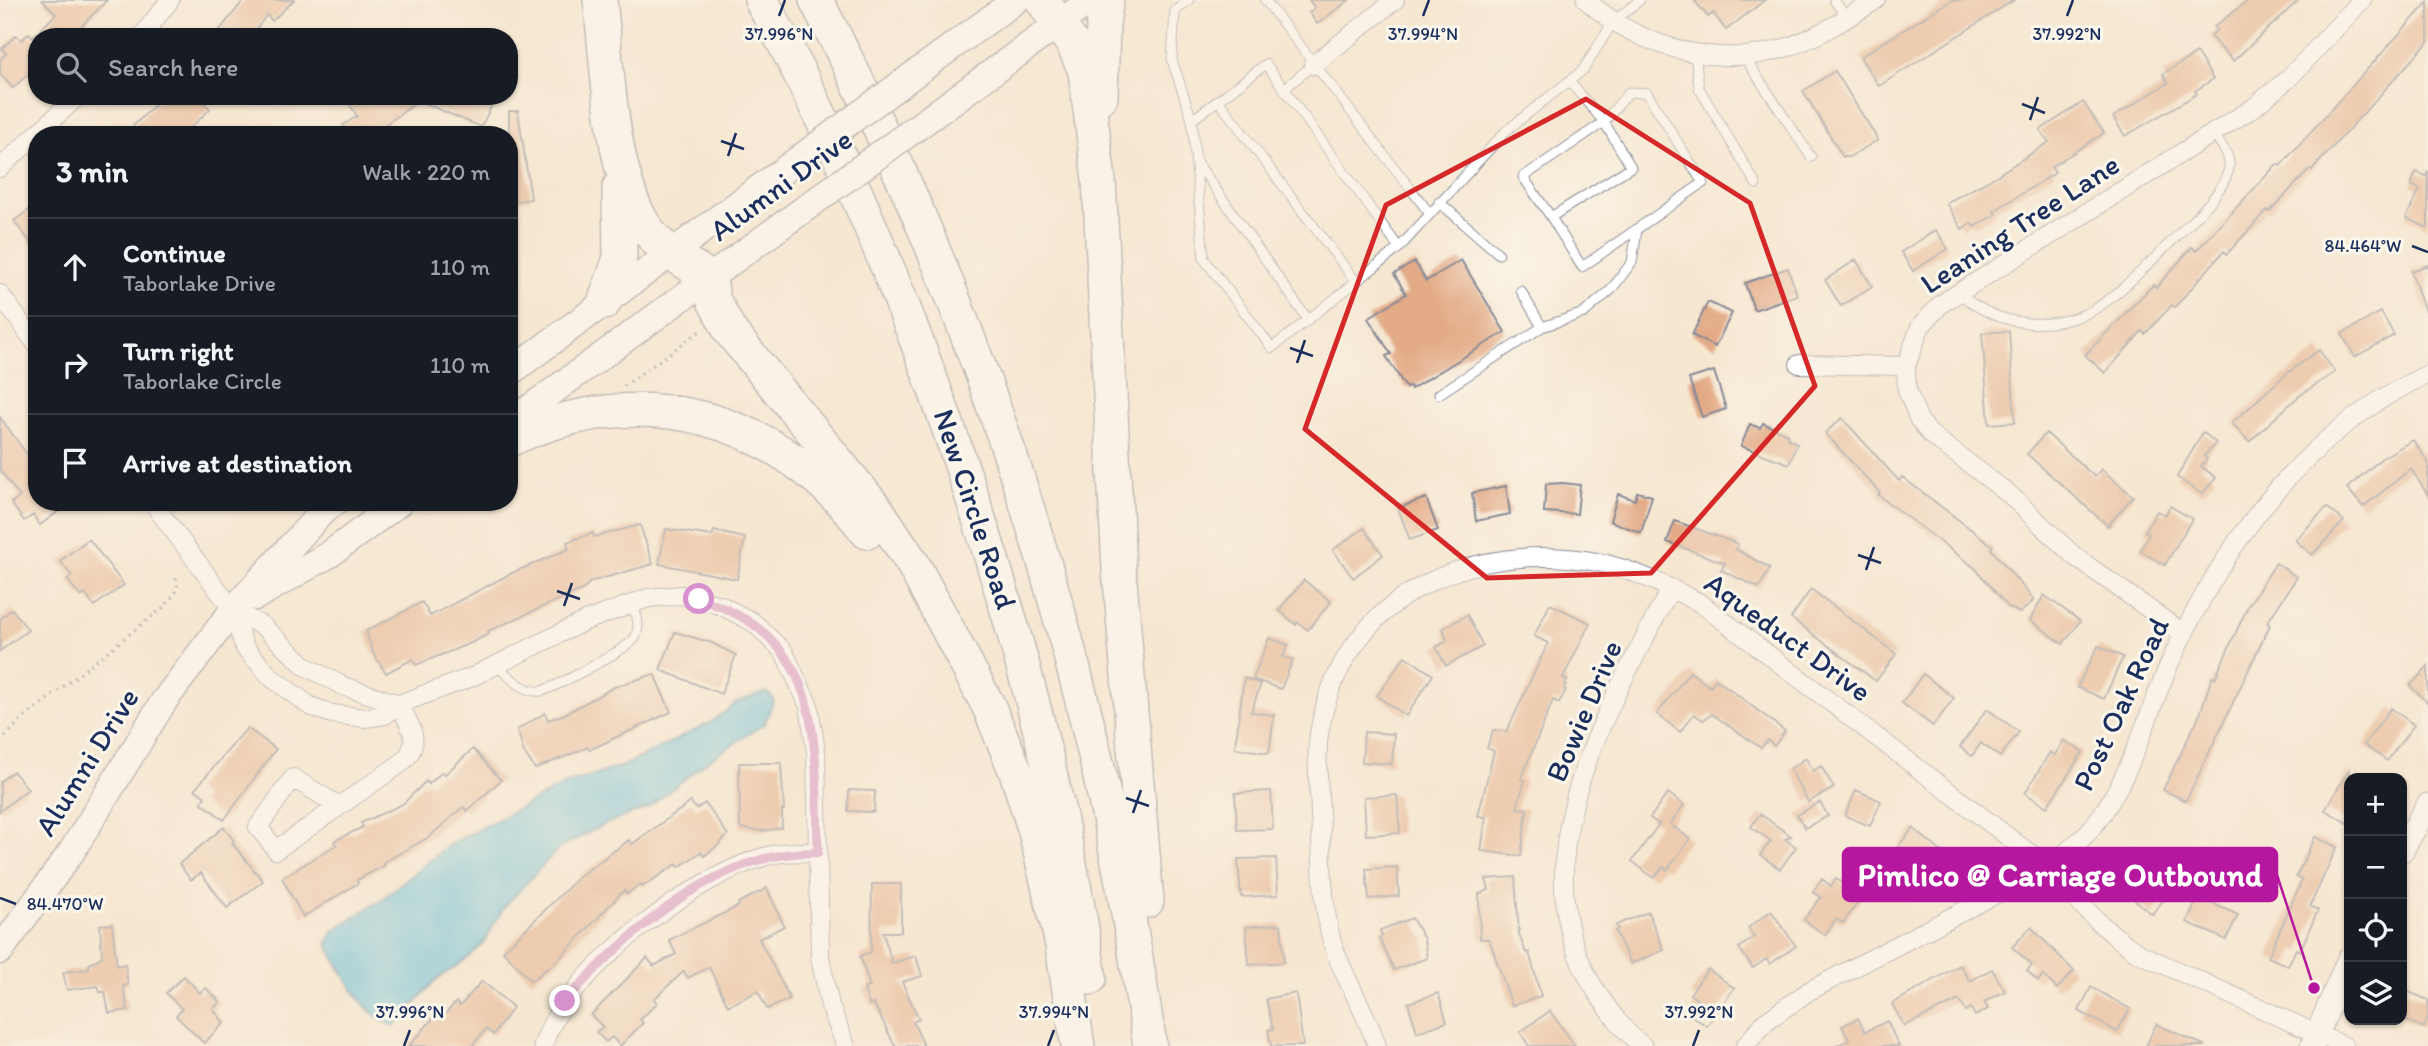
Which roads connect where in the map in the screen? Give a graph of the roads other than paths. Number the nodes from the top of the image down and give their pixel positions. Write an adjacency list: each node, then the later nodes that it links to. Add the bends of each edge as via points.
1 (170, 0): 19 (street)
2 (600, 0): 30 (highway)
3 (761, 0): 84 (highway, New Circle Road, via 816,108 900,297 1006,599 1066,840)
4 (816, 0): 85 (highway, New Circle Road, via 899,168 950,289 1040,543 1079,676 1122,865)
5 (1016, 0): 43 (main road, Alumni Drive, bridge)
6 (1091, 0): 16 (main road, Alumni Drive)
7 (1107, 0): 36 (highway)
8 (1189, 0): 27 (lane, via 1175,11 1172,60)
9 (1265, 0): 22 (lane)
10 (1395, 0): 22 (street)
11 (1586, 0): 18 (street)
12 (1640, 0): 18 (lane)
13 (1834, 0): 17 (lane)
14 (1876, 0): 17 (street)
15 (2362, 0): 31 (street, Leaning Tree Lane, via 2289,78)
16 (1051, 12): 36 (highway, via 1085,71); 45 (main road, Alumni Drive, bridge, via 938,112)
17 (1847, 18): 21 (street, via 1790,47)
18 (1613, 22): 20 (street, via 1652,41); 23 (lane, via 1583,70)
19 (148, 28)
20 (1695, 53): 21 (street); 37 (lane, via 1699,89)
21 (1744, 55): 33 (lane)
22 (1313, 65): 24 (lane); 39 (lane)
23 (1569, 81): 28 (lane); 38 (lane, via 1506,131)
24 (1284, 89): 25 (lane, via 1266,64); 42 (lane)
25 (1218, 100): 27 (lane); 46 (lane)
26 (68, 105): 29 (street)
27 (1192, 120): 34 (lane)
28 (1604, 122): 40 (lane, via 1523,177); 40 (lane, via 1631,167); 41 (lane, via 1629,92 1647,93 1703,183)
29 (46, 126)
30 (617, 134): 43 (highway, via 634,207 655,239); 50 (highway, via 620,258)
31 (2213, 134): 48 (street, Leaning Tree Lane); 48 (lane, via 2229,157 2220,186 2130,281 2085,315 2049,324 2013,323 1976,308)
32 (28, 142): 35 (street)
33 (1811, 157)
34 (1195, 160): 51 (lane); 51 (lane, via 1204,259 1272,348)
35 (0, 168)
36 (1099, 180): 86 (highway, via 1120,582)
37 (1756, 184)
38 (1439, 202): 39 (lane); 44 (lane)
39 (1430, 214): 42 (lane)
40 (1551, 217): 41 (lane, via 1582,267)
41 (1637, 230): 52 (lane, via 1632,262 1611,290 1584,313)
42 (1399, 248): 46 (lane)
43 (671, 252): 45 (highway); 50 (main road, Alumni Drive)
44 (1499, 254)
45 (710, 278): 59 (main road, Alumni Drive); 72 (highway, via 713,299 730,331 878,511 912,564 989,707)
46 (1356, 282): 51 (lane)
47 (1521, 291): 52 (lane)
48 (1958, 292): 56 (street, Leaning Tree Lane, via 1920,327)
49 (0, 294): 53 (street)
50 (604, 303): 55 (main road, Alumni Drive)
51 (1308, 320)
52 (1542, 327): 58 (lane)
53 (28, 333)
54 (1798, 364): 56 (street)
55 (518, 366)
56 (1906, 366): 67 (street, Leaning Tree Lane, via 1911,404 1930,434 2009,495 2074,556)
57 (2428, 374): 67 (street, Post Oak Road, via 2340,429 2277,487 2233,544)
58 (1439, 394)
59 (518, 417)
60 (518, 436): 72 (highway, via 561,418 653,409 745,432 796,460 855,516 900,580 947,652)
61 (159, 511): 66 (street)
62 (323, 511): 66 (main road, Alumni Drive)
63 (388, 511): 66 (main road, Alumni Drive, via 330,554)
64 (1671, 588): 77 (street, Aqueduct Drive, via 1726,621); 87 (street, Aqueduct Drive, via 1641,575 1570,558 1502,558 1467,565 1411,592 1384,613 1350,652 1321,727 1323,890 1335,950); 88 (street, Bowie Drive, via 1587,761 1568,829 1564,871 1566,915 1576,951 1611,1014)
65 (631, 603): 68 (street); 68 (lane, via 639,618 635,639 620,652 541,691 520,686); 76 (street, via 681,595 720,605 753,622 784,652 809,706 816,752)
66 (233, 610): 69 (street, via 264,627 305,666); 71 (street, via 244,647 272,678 310,706); 78 (main road, Alumni Drive, via 164,701 72,851)
67 (2184, 634): 77 (street, Post Oak Road, via 2113,796 2077,844)
68 (496, 665): 70 (street)
69 (343, 686): 70 (street); 71 (street)
70 (399, 704): 71 (street, via 384,715 365,718); 74 (street, via 414,732 408,757)
71 (332, 714)
72 (1024, 796): 83 (highway, via 1061,940)
73 (2428, 805): 75 (street)
74 (340, 806): 74 (street, via 276,850 258,827 293,778)
75 (2407, 841)
76 (818, 853): 81 (street, via 793,851 758,859 664,908 565,1001); 82 (street, via 824,983)
77 (2048, 867): 80 (street, Aqueduct Drive, via 2099,924 2138,953); 89 (street, Post Oak Road, via 1808,990 1765,1023)
78 (0, 951)
79 (2348, 962): 80 (street)
80 (2314, 1040): 90 (street, Aqueduct Drive)
81 (543, 1046)
82 (846, 1046)
83 (1078, 1046)
84 (1100, 1046)
85 (1150, 1046)
86 (1160, 1046)
87 (1377, 1046)
88 (1643, 1046)
89 (1745, 1046)
90 (2344, 1046)

